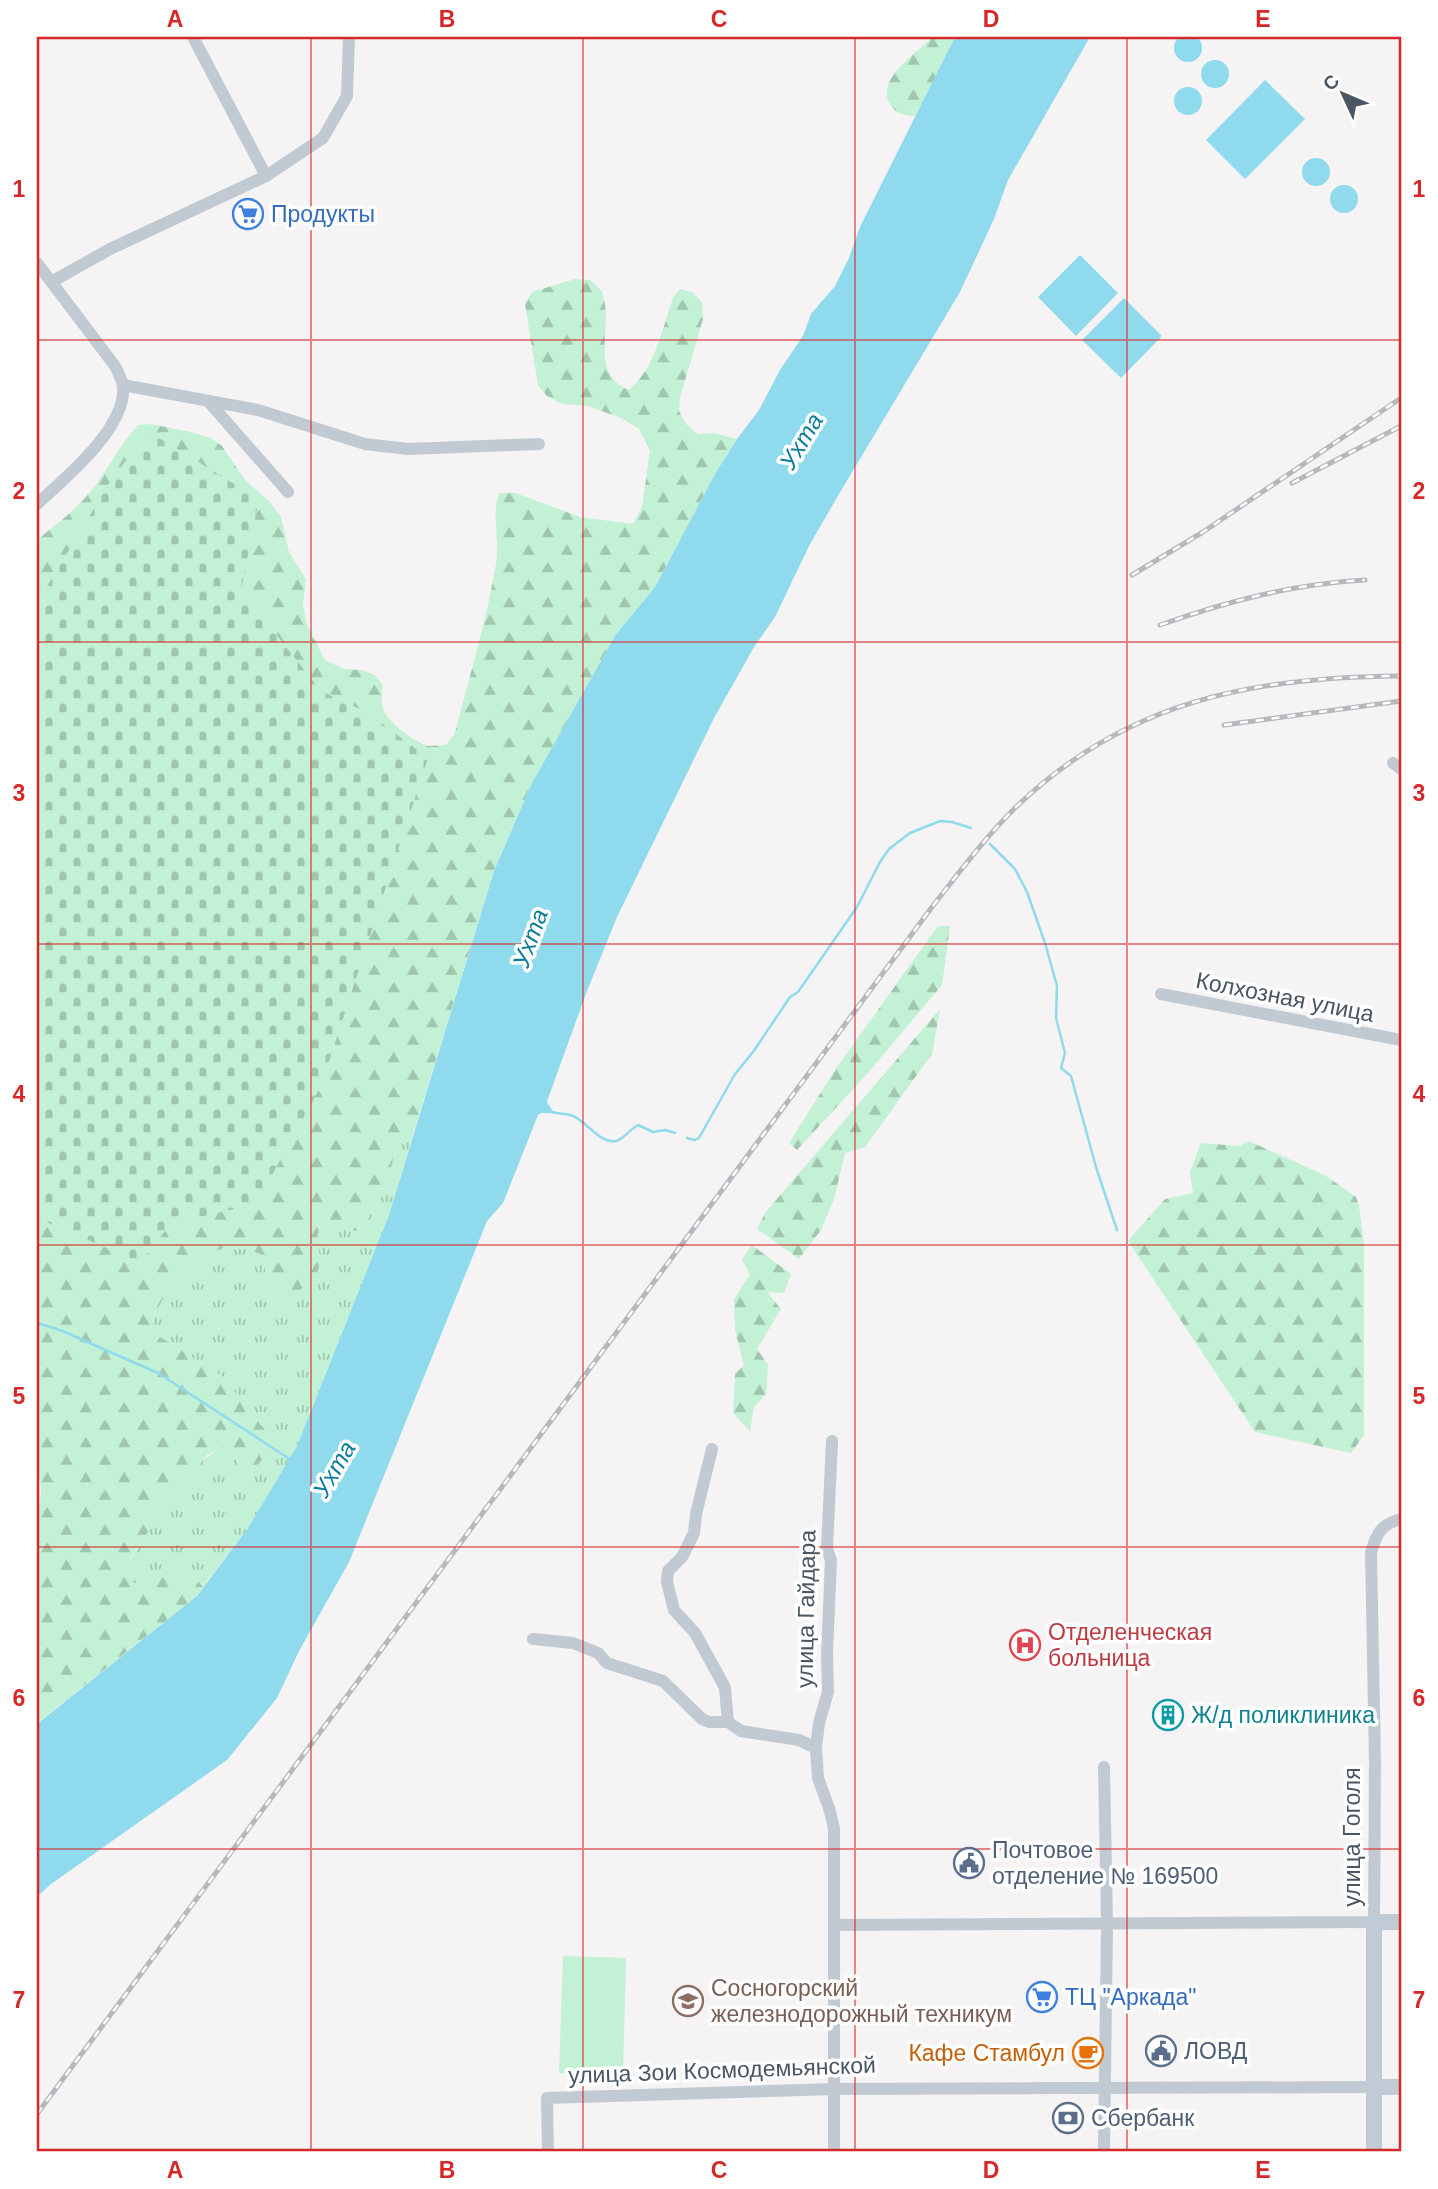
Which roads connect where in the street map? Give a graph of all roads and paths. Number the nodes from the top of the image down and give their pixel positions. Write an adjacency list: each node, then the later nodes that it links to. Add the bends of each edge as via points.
1 (193, 37): 3 (street)
2 (349, 37): 3 (street, via 347,96 323,138)
3 (265, 176): 5 (street)
4 (37, 263): 5 (street)
5 (53, 281): 6 (street, via 115,366)
6 (123, 385): 7 (street); 10 (street, via 117,415 105,435)
7 (209, 402): 8 (street, via 258,410 388,448); 9 (street)
8 (539, 444)
9 (288, 492)
10 (37, 504)
11 (1161, 995): 12 (street, Колхозная улица)
12 (1401, 1040)
13 (832, 1441): 18 (street, улица Гайдара, via 828,1692)
14 (712, 1449): 17 (street, via 694,1532 668,1571 667,1582 674,1610 695,1633 725,1688)
15 (1401, 1519): 20 (street, улица Гоголя, via 1383,1526 1371,1553)
16 (534, 1639): 17 (street, via 573,1643 598,1653 607,1662 663,1681 702,1719)
17 (729, 1722): 18 (street, via 741,1731 799,1740)
18 (816, 1748): 23 (street, улица Гайдара, via 818,1778 834,1828)
19 (1104, 1767): 22 (street)
20 (1374, 1922): 21 (main road); 22 (street); 24 (main road, улица Гоголя)
21 (1401, 1922)
22 (1107, 1924): 23 (street); 26 (street)
23 (834, 1925): 27 (street, улица Гайдара)
24 (1373, 2087): 25 (main road, улица Зои Космодемьянской); 26 (street, улица Зои Космодемьянской); 31 (main road, улица Гоголя)
25 (1401, 2087)
26 (1104, 2088): 27 (street, улица Зои Космодемьянской); 30 (street)
27 (834, 2089): 28 (street, улица Зои Космодемьянской, via 547,2098); 29 (street, улица Гайдара)
28 (548, 2152)
29 (834, 2152)
30 (1104, 2152)
31 (1374, 2152)

